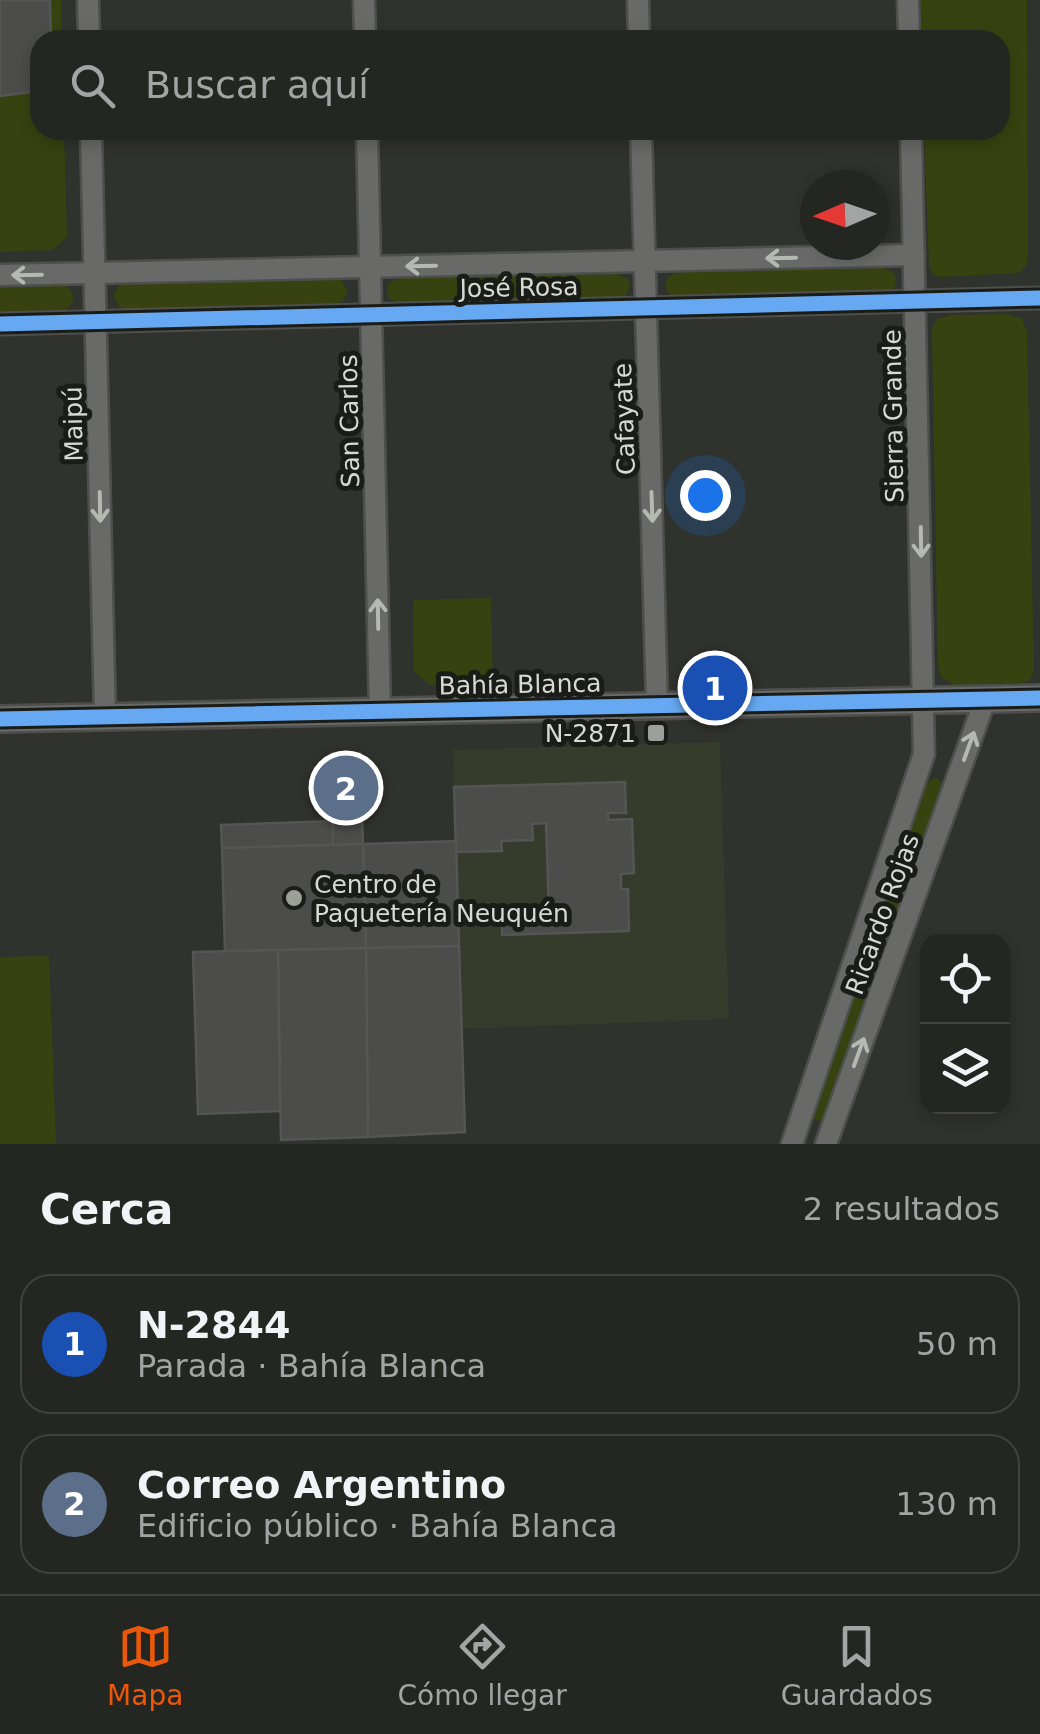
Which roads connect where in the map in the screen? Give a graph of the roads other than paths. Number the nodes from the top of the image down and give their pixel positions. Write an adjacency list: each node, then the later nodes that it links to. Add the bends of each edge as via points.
1 (88, 0): 5 (street)
2 (364, 0): 6 (street)
3 (638, 0): 7 (street)
4 (908, 0): 8 (street)
5 (89, 30)
6 (365, 30)
7 (639, 30)
8 (909, 30)
9 (91, 140): 16 (street, Maipú)
10 (367, 140): 15 (street, San Carlos)
11 (642, 140): 14 (street, Cafayate)
12 (911, 140): 13 (street, Sierra Grande)
13 (914, 255): 14 (street, José Rosa, one-way to 14); 19 (street, Sierra Grande)
14 (645, 261): 15 (street, José Rosa, one-way to 15); 20 (street, Cafayate)
15 (370, 267): 16 (street, José Rosa); 21 (street, San Carlos)
16 (94, 273): 17 (street, José Rosa, one-way to 17); 22 (street, Maipú)
17 (0, 275)
18 (1040, 298): 19 (street, José Rosa)
19 (915, 302): 20 (street, José Rosa); 26 (street, Sierra Grande, one-way to 26)
20 (646, 309): 21 (street, José Rosa); 27 (street, Cafayate, one-way to 27)
21 (372, 315): 22 (street, José Rosa); 28 (street, San Carlos, one-way to 21)
22 (96, 322): 23 (street, José Rosa); 29 (street, Maipú, one-way to 29)
23 (0, 324)
24 (1040, 698): 25 (street, Bahía Blanca)
25 (986, 700): 26 (street, Bahía Blanca); 32 (street, Ricardo Rojas, one-way to 25)
26 (925, 701): 27 (street, Bahía Blanca); 31 (street, Ricardo Rojas, via 922,764)
27 (657, 706): 28 (street, Bahía Blanca)
28 (380, 712): 29 (street, Bahía Blanca)
29 (105, 717): 30 (street, Bahía Blanca)
30 (0, 719)
31 (792, 1144)
32 (826, 1144)

